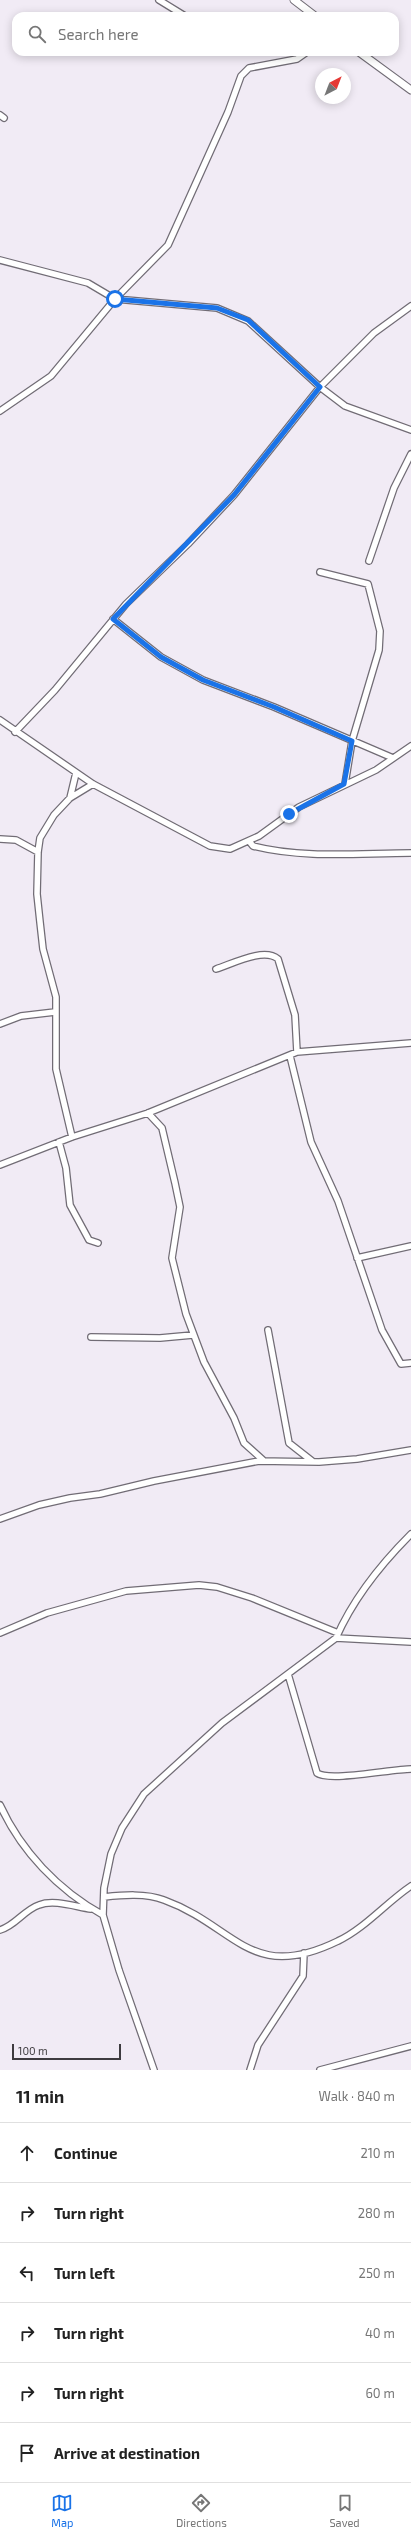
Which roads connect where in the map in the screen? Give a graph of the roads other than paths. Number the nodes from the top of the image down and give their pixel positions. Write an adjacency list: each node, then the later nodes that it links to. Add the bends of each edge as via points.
1 (159, 0): 3 (street)
2 (294, 0): 4 (street)
3 (178, 12)
4 (310, 12)
5 (300, 56): 9 (street, via 249,68 241,76 228,112 168,245)
6 (364, 56): 7 (street)
7 (411, 90)
8 (0, 260): 9 (street, via 88,282)
9 (115, 299): 11 (street, via 217,308 248,320); 12 (street, via 51,376)
10 (411, 306): 11 (street, via 374,333)
11 (320, 387): 13 (street, via 355,410); 17 (street, via 234,495)
12 (0, 411)
13 (411, 430)
14 (411, 454): 15 (street, via 394,488)
15 (369, 561)
16 (320, 572): 20 (street, via 368,584 380,630 379,650)
17 (113, 619): 19 (street, via 55,690); 20 (street, via 161,657 203,680)
18 (0, 720): 19 (street)
19 (15, 732): 23 (street)
20 (352, 741): 22 (street); 25 (street)
21 (411, 746): 22 (street)
22 (394, 758): 25 (street, via 376,770)
23 (76, 773): 24 (street); 26 (street)
24 (93, 784): 26 (street); 28 (street, via 210,846 230,849)
25 (344, 784): 28 (street, via 299,807)
26 (70, 798): 29 (street, via 54,815 40,838)
27 (0, 839): 29 (street, via 16,840)
28 (249, 841): 30 (street, via 253,846 260,848 305,852)
29 (38, 852): 32 (street, via 38,908 43,949 56,998)
30 (411, 854)
31 (216, 969): 35 (street, via 261,955 274,956 278,959 295,1015)
32 (54, 1012): 33 (street, via 21,1016); 38 (street, via 56,1069)
33 (0, 1024)
34 (411, 1042): 35 (street)
35 (297, 1052): 36 (street)
36 (290, 1056): 37 (street); 43 (street, via 311,1142 338,1201)
37 (148, 1113): 38 (street); 45 (street, via 162,1128 180,1207 172,1258)
38 (72, 1137): 39 (street)
39 (59, 1142): 40 (street); 41 (street, via 66,1168 70,1205 89,1240)
40 (0, 1165)
41 (98, 1243)
42 (411, 1246): 43 (street)
43 (357, 1258): 47 (street, via 382,1330 401,1364)
44 (268, 1330): 50 (street, via 289,1443)
45 (193, 1335): 46 (street, via 160,1338); 49 (street, via 244,1443)
46 (91, 1337)
47 (411, 1363)
48 (411, 1450): 50 (street, via 357,1459)
49 (263, 1460): 50 (street); 51 (street, via 70,1498 39,1505)
50 (313, 1462)
51 (0, 1519)
52 (411, 1534): 54 (street, via 368,1584)
53 (0, 1632): 54 (street, via 47,1613 126,1591 199,1585 217,1587 252,1598)
54 (337, 1636): 55 (street); 56 (street)
55 (411, 1642)
56 (288, 1674): 57 (street, via 317,1773 341,1777); 60 (street, via 222,1723 144,1794 122,1828 114,1848)
57 (411, 1769)
58 (0, 1805): 61 (street, via 9,1826 30,1856)
59 (411, 1886): 64 (street, via 340,1940)
60 (104, 1896): 62 (street); 64 (street, via 133,1895 163,1899 187,1909 238,1945 265,1956)
61 (92, 1909): 62 (street); 63 (street, via 54,1904 39,1905 7,1928)
62 (103, 1915): 66 (street)
63 (0, 1930)
64 (304, 1953): 67 (street, via 303,1976 258,2045)
65 (411, 2046): 68 (street)
66 (154, 2070)
67 (250, 2070)
68 (320, 2070)

